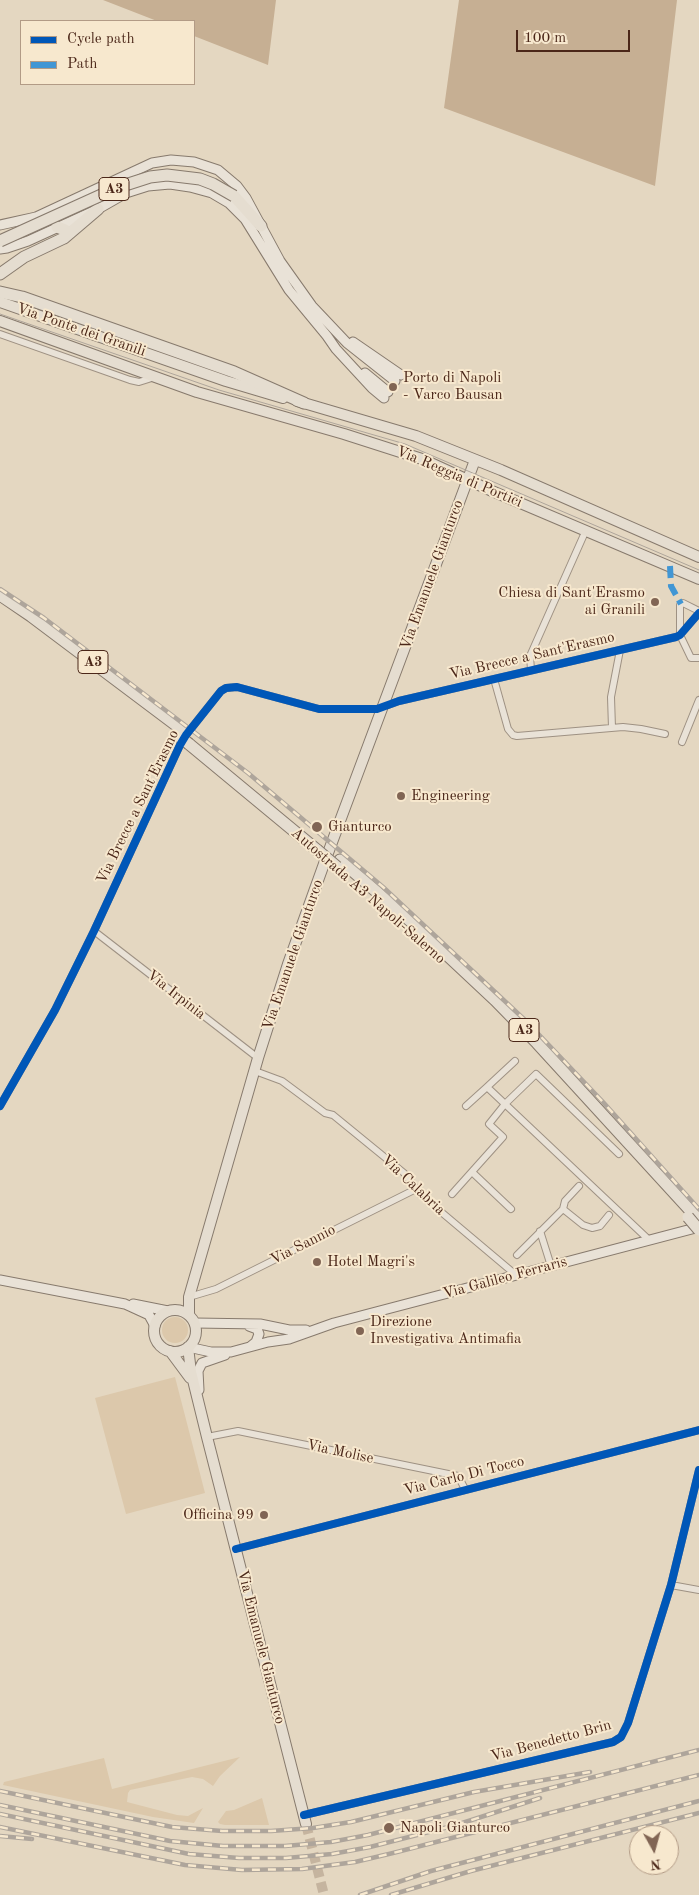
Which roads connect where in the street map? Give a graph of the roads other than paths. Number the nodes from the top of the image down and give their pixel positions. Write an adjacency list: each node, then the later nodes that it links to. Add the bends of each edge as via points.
1 (98, 209): 5 (main road); 6 (highway, A3); 14 (main road, A3, via 126,193 148,186 170,184 212,193 245,218 289,290)
2 (50, 211): 3 (main road); 4 (main road, via 152,163 171,160 194,162 218,170 237,186); 8 (main road)
3 (0, 225)
4 (261, 226): 7 (highway, A3, bridge, via 234,196 220,188 200,180 167,175 118,187); 14 (main road, A3, via 289,275)
5 (58, 227): 6 (highway, via 66,230); 8 (main road)
6 (64, 238): 10 (highway, A3, via 24,257)
7 (0, 241)
8 (28, 241): 9 (main road)
9 (0, 249)
10 (0, 274)
11 (0, 292): 20 (highway, via 221,367)
12 (0, 302): 16 (main road, Via Ponte dei Granili)
13 (0, 321): 19 (main road, Via Ponte dei Granili)
14 (331, 333): 17 (main road); 17 (main road, via 398,378); 18 (main road); 18 (main road, via 336,349 359,375 386,395)
15 (0, 334): 19 (street, via 130,380 139,382)
16 (162, 358): 20 (main road, Via Reggia di Portici, via 242,386)
17 (372, 364): 18 (main road, via 370,371)
18 (363, 371)
19 (155, 377): 22 (main road, Via Reggia di Portici, via 235,404 402,452)
20 (304, 403): 21 (main road, Via Reggia di Portici, via 416,436)
21 (475, 460): 22 (main road, Via Emanuele Gianturco); 24 (main road, Via Reggia di Portici)
22 (468, 479): 23 (main road, Via Reggia di Portici); 35 (main road, Via Emanuele Gianturco)
23 (586, 530): 25 (main road, Via Reggia di Portici); 32 (street, via 530,656)
24 (699, 557)
25 (699, 579)
26 (0, 595): 38 (highway, Autostrada A3 Napoli-Salerno / A3)
27 (0, 604): 38 (highway, Autostrada A3 Napoli-Salerno / A3)
28 (699, 612): 29 (street); 29 (street, via 680,604)
29 (680, 635): 30 (street, Via Brecce a Sant'Erasmo); 31 (street, via 691,658)
30 (620, 650): 32 (street, Via Brecce a Sant'Erasmo); 36 (street, via 611,697)
31 (699, 658)
32 (531, 670): 33 (street, Via Brecce a Sant'Erasmo)
33 (494, 679): 35 (street, Via Brecce a Sant'Erasmo); 36 (street, via 508,729 513,735)
34 (699, 700): 39 (street)
35 (383, 706): 40 (street, Via Brecce a Sant'Erasmo, via 377,709 319,709 237,687 222,691 180,745); 41 (main road, Via Emanuele Gianturco, via 288,964)
36 (612, 728): 37 (street, via 631,727)
37 (666, 734)
38 (187, 738): 56 (highway, Autostrada A3 Napoli-Salerno / A3, via 415,925 495,1000)
39 (682, 742)
40 (94, 931): 41 (street, Via Irpinia); 46 (street, Via Brecce a Sant'Erasmo, via 55,1010)
41 (258, 1058): 43 (main road, Via Emanuele Gianturco)
42 (515, 1060): 44 (street)
43 (255, 1071): 51 (street, Via Calabria, via 282,1081 333,1115 404,1173); 64 (main road, Via Emanuele Gianturco)
44 (487, 1087): 45 (street); 47 (street)
45 (506, 1104): 48 (street, via 536,1074); 49 (street, via 489,1124 503,1137); 59 (street)
46 (0, 1106)
47 (466, 1106)
48 (619, 1154)
49 (472, 1172): 52 (street); 53 (street)
50 (579, 1186): 54 (street, via 565,1201)
51 (416, 1189): 62 (street, Via Calabria); 64 (street, Via Sannio, via 216,1289)
52 (452, 1194)
53 (511, 1209)
54 (563, 1209): 55 (street, via 592,1228 600,1226); 58 (street)
55 (609, 1215)
56 (694, 1217): 57 (highway, Autostrada A3 Napoli-Salerno / A3, bridge)
57 (699, 1229): 59 (main road, Via Galileo Ferraris)
58 (540, 1231): 60 (street); 61 (street)
59 (649, 1240): 61 (main road, Via Galileo Ferraris)
60 (517, 1255)
61 (551, 1266): 62 (main road, Via Galileo Ferraris)
62 (516, 1275): 70 (main road, Via Galileo Ferraris)
63 (0, 1280): 65 (main road)
64 (189, 1297): 66 (main road, Via Emanuele Gianturco); 67 (main road, Via Emanuele Gianturco)
65 (125, 1304): 66 (main road); 69 (main road, via 148,1315)
66 (173, 1311): 67 (main road); 69 (main road, via 160,1317)
67 (192, 1319): 68 (main road, Via Galileo Ferraris); 71 (main road, via 195,1336)
68 (240, 1325): 70 (main road, Via Galileo Ferraris); 72 (main road, via 251,1326 258,1332 256,1342)
69 (155, 1326): 73 (main road, via 158,1341)
70 (311, 1330): 72 (main road, Via Galileo Ferraris, via 289,1339)
71 (188, 1347): 73 (main road); 74 (main road, Via Galileo Ferraris); 75 (main road, Via Emanuele Gianturco)
72 (248, 1347): 74 (main road, Via Galileo Ferraris)
73 (170, 1351): 75 (main road, Via Emanuele Gianturco)
74 (231, 1352): 76 (main road, via 200,1366)
75 (194, 1383): 76 (main road, Via Emanuele Gianturco)
76 (200, 1407): 78 (main road, Via Emanuele Gianturco)
77 (699, 1430): 80 (street, Via Carlo Di Tocco)
78 (207, 1437): 80 (street, Via Molise, via 238,1431 458,1476); 81 (main road, Via Emanuele Gianturco)
79 (699, 1470): 82 (street, Via Benedetto Brin)
80 (465, 1490): 81 (street, Via Carlo Di Tocco)
81 (236, 1549): 84 (main road, Via Emanuele Gianturco)
82 (671, 1585): 83 (street); 84 (street, Via Benedetto Brin, via 626,1730 617,1740)
83 (699, 1590)
84 (305, 1819)

